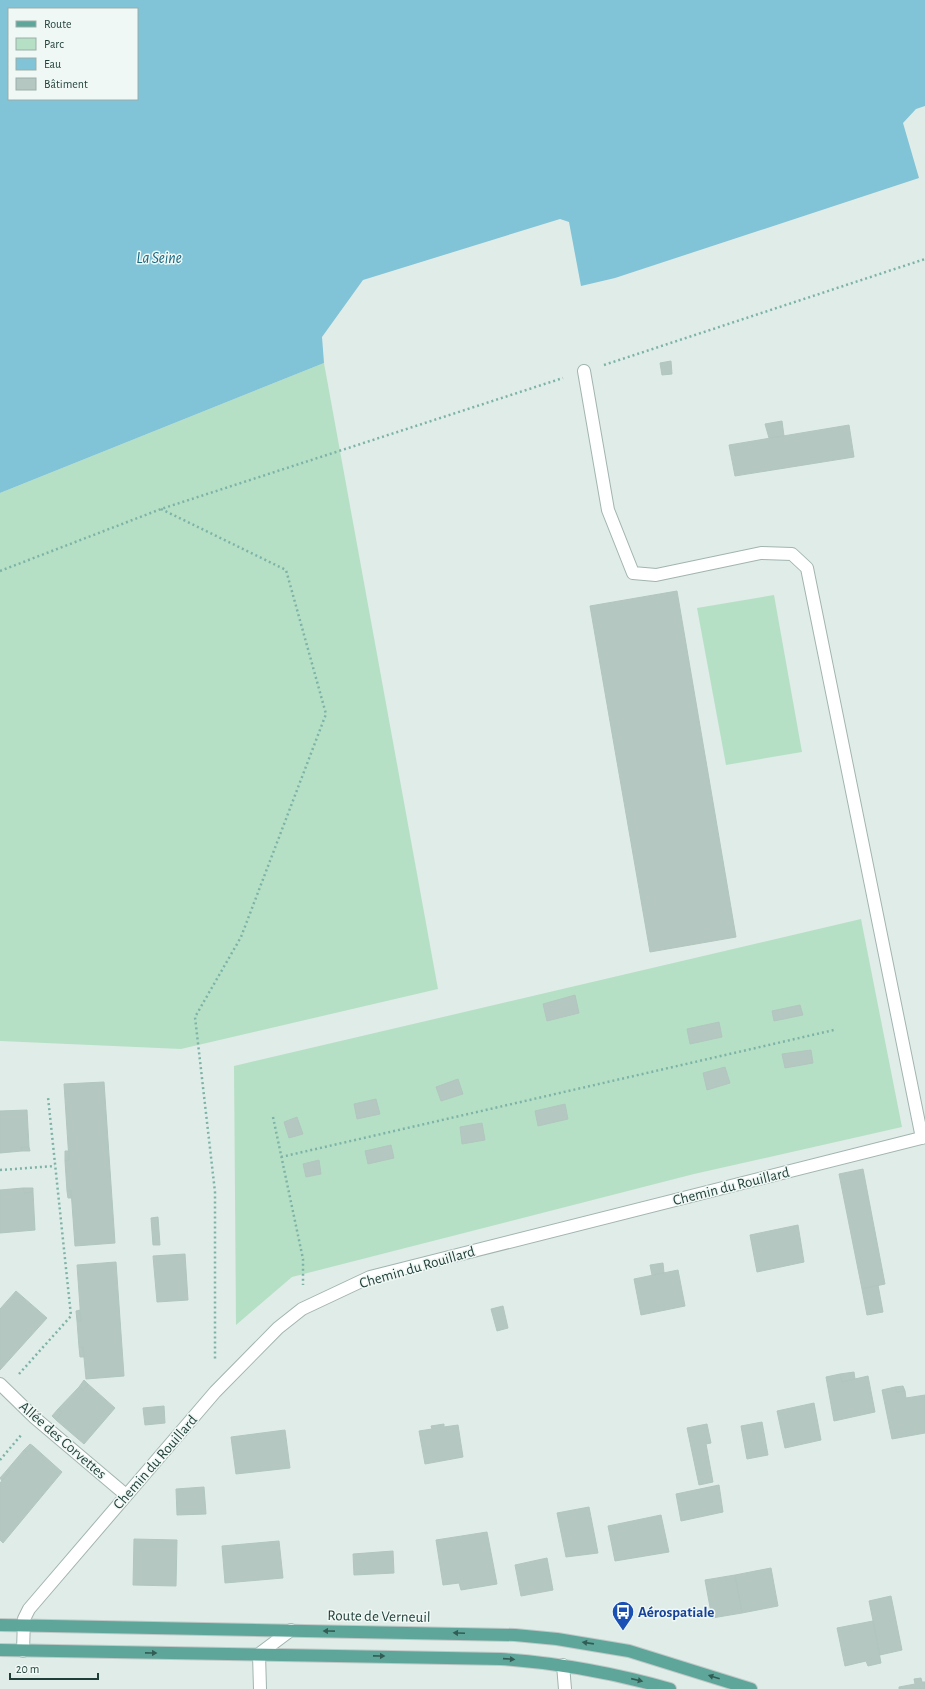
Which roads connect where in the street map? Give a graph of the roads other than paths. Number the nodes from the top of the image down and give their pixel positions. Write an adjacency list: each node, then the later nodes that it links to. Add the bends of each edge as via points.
1 (584, 371): 2 (street, via 608,510 633,573 656,575 761,553 792,554 807,568)
2 (924, 1138): 4 (street, Chemin du Rouillard, via 370,1277 302,1309 278,1328 215,1392)
3 (3, 1387): 4 (street, Allée des Corvettes)
4 (126, 1495): 6 (street, Chemin du Rouillard, via 29,1609)
5 (0, 1625): 6 (main road, Route de Verneuil)
6 (24, 1626): 7 (main road, Route de Verneuil); 9 (street, Chemin du Rouillard)
7 (291, 1630): 10 (street); 15 (main road, Route de Verneuil, one-way to 7, via 629,1651 557,1639 478,1634)
8 (0, 1650): 9 (main road)
9 (23, 1651): 10 (main road, one-way to 10)
10 (259, 1654): 11 (main road, one-way to 11, via 501,1658); 12 (street)
11 (563, 1665): 13 (street); 14 (main road, one-way to 14, via 600,1671)
12 (260, 1689)
13 (565, 1689)
14 (670, 1689)
15 (751, 1689)

